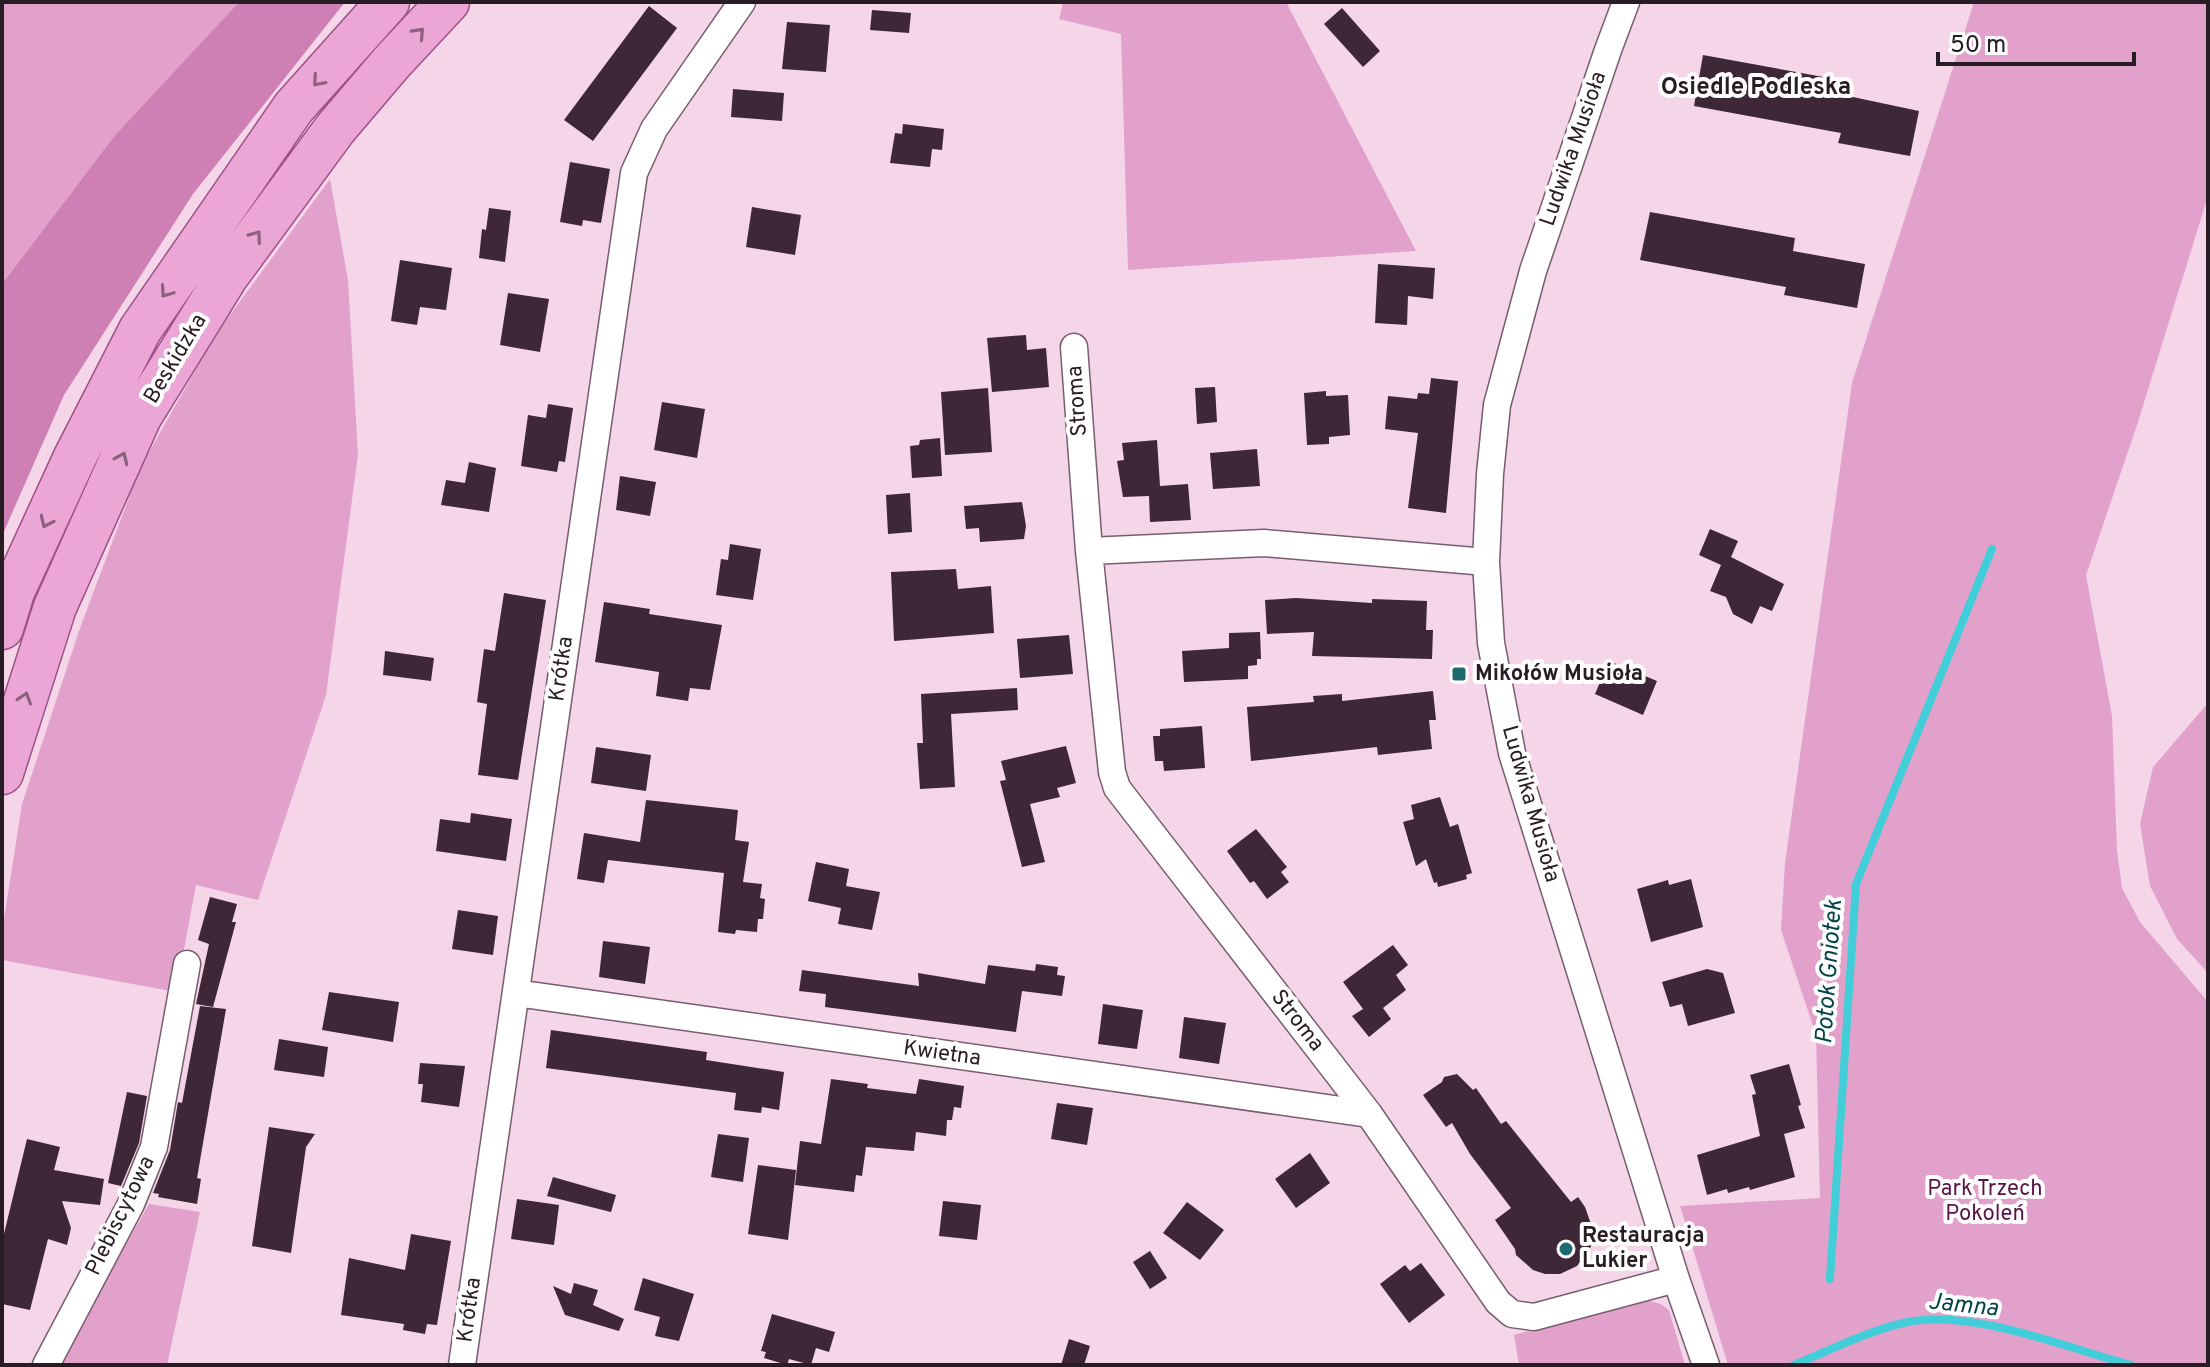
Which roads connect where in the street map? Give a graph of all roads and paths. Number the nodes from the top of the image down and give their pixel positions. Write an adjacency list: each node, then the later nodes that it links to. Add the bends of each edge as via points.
1 (388, 2): 8 (main road, Beskidzka, one-way to 8, via 294,107 140,330 75,457 13,592)
2 (448, 2): 9 (main road, Beskidzka, one-way to 2, via 55,607 140,417 227,276 335,129)
3 (742, 2): 11 (street, Krótka, via 654,129 634,173)
4 (1626, 2): 7 (street, Ludwika Musioła, via 1533,271 1497,405)
5 (1074, 347): 6 (street, Stroma)
6 (1089, 551): 7 (street, via 1264,543); 12 (street, Stroma, via 1117,788)
7 (1486, 562): 13 (street, Ludwika Musioła, via 1491,643 1512,753)
8 (2, 628)
9 (2, 773)
10 (187, 964): 14 (street, Plebiscytowa, via 154,1147 131,1204)
11 (516, 993): 12 (street, Kwietna); 15 (street, Krótka)
12 (1369, 1114): 13 (street, Stroma, via 1498,1302 1512,1314 1534,1317)
13 (1676, 1279): 16 (street, Ludwika Musioła)
14 (46, 1365)
15 (462, 1365)
16 (1706, 1365)

